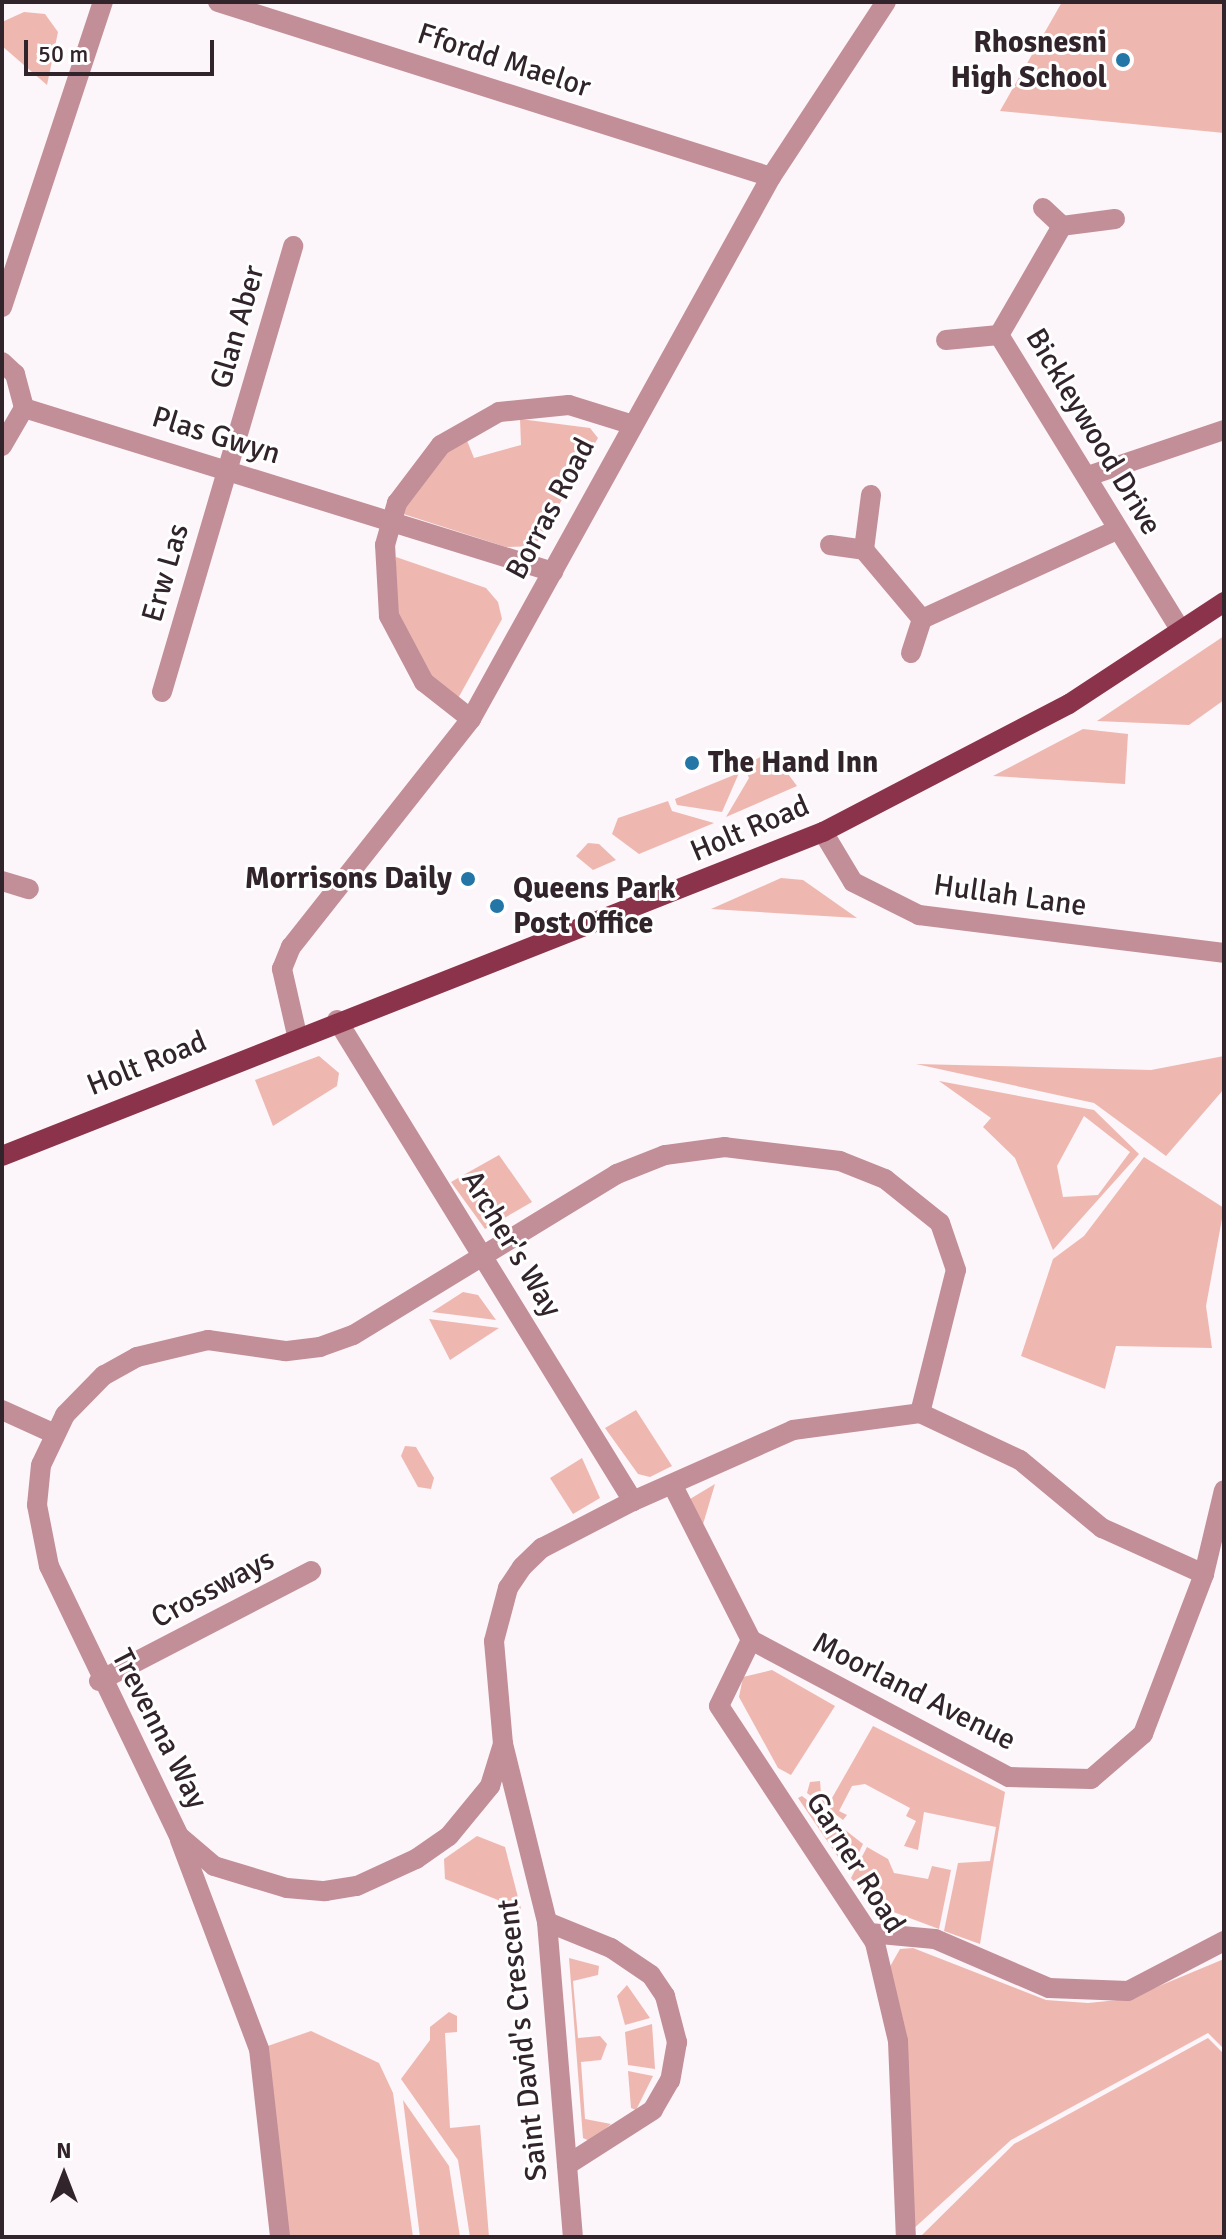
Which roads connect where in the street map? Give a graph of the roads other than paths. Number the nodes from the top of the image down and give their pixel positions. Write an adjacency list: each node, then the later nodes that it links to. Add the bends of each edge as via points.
1 (102, 2): 9 (street)
2 (218, 2): 4 (street, Ffordd Maelor)
3 (886, 2): 4 (street, Borras Road)
4 (771, 177): 14 (street, Borras Road)
5 (1043, 208): 7 (street)
6 (1115, 219): 7 (street)
7 (1062, 226): 10 (street, Bickleywood Drive)
8 (293, 246): 17 (street, Glan Aber)
9 (2, 307)
10 (999, 335): 11 (street); 18 (street, Bickleywood Drive)
11 (946, 340)
12 (2, 362): 13 (street, via 15,374)
13 (24, 408): 16 (street); 17 (street, Plas Gwyn)
14 (630, 424): 20 (street, via 569,405 499,412 441,445 414,474); 24 (street, Borras Road)
15 (1224, 430): 18 (street)
16 (2, 446)
17 (227, 471): 20 (street, Plas Gwyn); 29 (street, Erw Las)
18 (1091, 475): 21 (street, Bickleywood Drive)
19 (871, 495): 23 (street)
20 (390, 522): 24 (street, Plas Gwyn); 30 (street, via 383,573 403,651 424,682)
21 (1116, 530): 26 (street); 27 (street, Bickleywood Drive)
22 (830, 545): 23 (street)
23 (864, 550): 26 (street)
24 (553, 572): 30 (street, Borras Road)
25 (1224, 602): 27 (main road, Holt Road)
26 (922, 619): 28 (street)
27 (1181, 631): 31 (main road, Holt Road, via 1069,704)
28 (911, 653)
29 (162, 692)
30 (471, 719): 36 (street, Borras Road, via 291,947 282,969)
31 (823, 832): 34 (street, Hullah Lane, via 853,882 919,915); 35 (main road, Holt Road)
32 (2, 881): 33 (street)
33 (29, 889)
34 (1224, 953)
35 (337, 1020): 36 (main road, Holt Road); 38 (street, Archer's Way)
36 (297, 1035): 37 (main road, Holt Road)
37 (2, 1156)
38 (483, 1257): 40 (street, Trevenna Way, via 617,1174 665,1155 785,1149 840,1161 915,1198 952,1245 951,1295); 41 (street, Trevenna Way, via 320,1347 285,1351 208,1340 137,1357 104,1375); 44 (street, Archer's Way)
39 (2, 1410): 41 (street)
40 (920, 1413): 42 (street, Trevenna Way, via 793,1430); 46 (street, via 1020,1460 1102,1528)
41 (53, 1433): 48 (street, Trevenna Way, via 41,1465 41,1535)
42 (674, 1488): 44 (street, Trevenna Way); 47 (street)
43 (1224, 1490): 46 (street, Moorland Avenue)
44 (633, 1501): 49 (street, Trevenna Way, via 542,1548 508,1588 492,1667)
45 (311, 1571): 48 (street, Crossways)
46 (1204, 1574): 47 (street, Moorland Avenue, via 1143,1734 1091,1779 1009,1777)
47 (751, 1640): 52 (street, Garner Road, via 719,1706)
48 (99, 1681): 50 (street, Trevenna Way)
49 (503, 1744): 50 (street, Trevenna Way, via 490,1786 449,1836 357,1886 325,1891 251,1879 214,1866); 51 (street, Saint David's Crescent)
50 (179, 1836): 55 (street, via 259,2049)
51 (547, 1922): 54 (street, Saint David's Crescent); 54 (street, via 622,1953 651,1975 670,2007 677,2042 670,2080 653,2110)
52 (869, 1933): 53 (street, via 935,1939 1049,1988 1128,1991); 57 (street, Garner Road, via 898,2041)
53 (1224, 1941)
54 (567, 2165): 56 (street, Saint David's Crescent)
55 (280, 2237)
56 (573, 2237)
57 (906, 2237)

